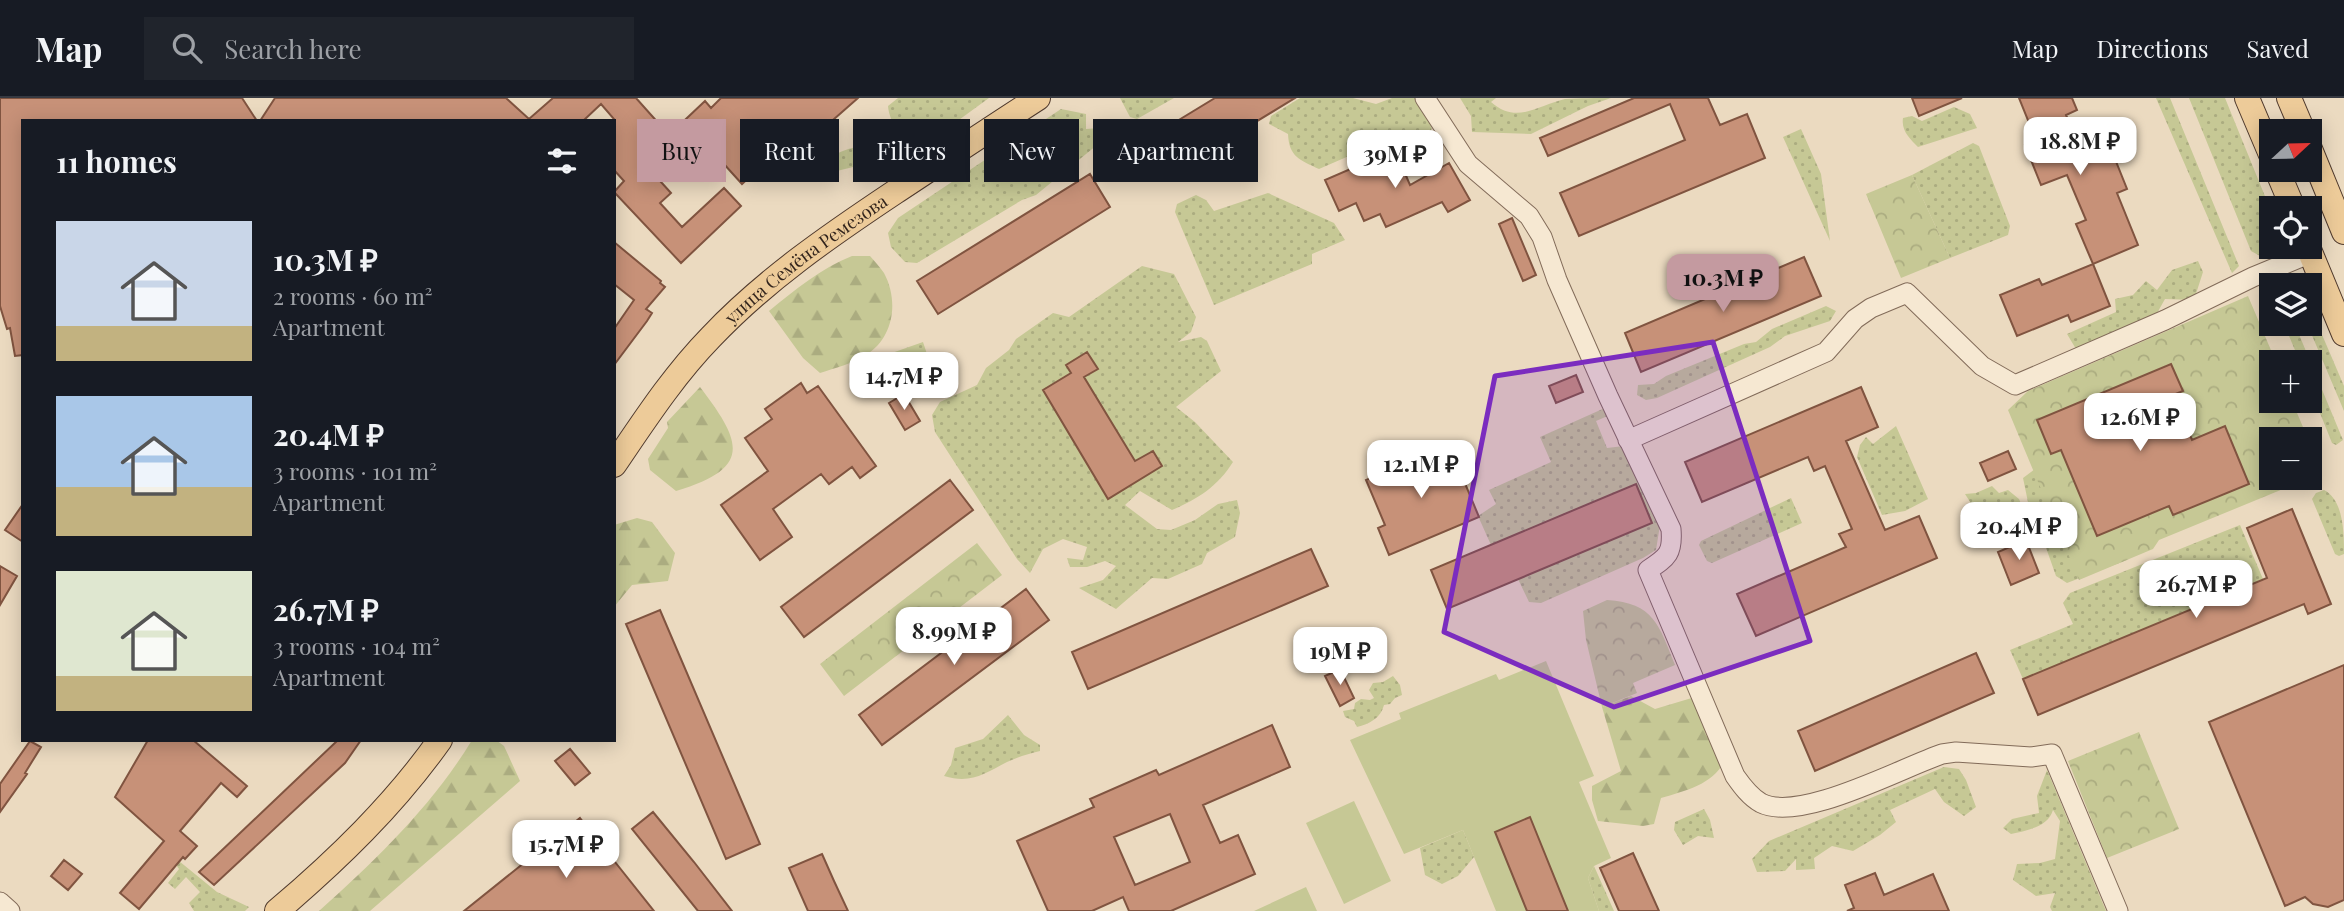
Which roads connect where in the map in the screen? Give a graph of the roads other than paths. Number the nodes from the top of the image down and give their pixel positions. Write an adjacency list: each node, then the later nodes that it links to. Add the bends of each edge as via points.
1 (1038, 98): 13 (main road, улица Семёна Ремезова, via 843,226 772,279 682,370)
2 (1425, 98): 12 (street, via 1468,164 1529,216 1542,237)
3 (2248, 98): 6 (main road)
4 (2289, 98): 5 (main road)
5 (2298, 119)
6 (2259, 125)
7 (2322, 178): 8 (main road)
8 (2344, 232)
9 (2290, 259): 12 (street, via 2015,385 1982,366 1907,293 1855,319 1826,352)
10 (2313, 259): 11 (main road)
11 (2344, 334)
12 (1629, 440): 18 (street, via 1671,529 1672,546 1665,559 1648,570 1735,776 1745,789 1762,803 1778,808 1807,806 1942,754 2052,754)
13 (616, 462)
14 (438, 742): 17 (main road, via 344,852)
15 (0, 902): 16 (street)
16 (10, 911)
17 (276, 911)
18 (2118, 911)

